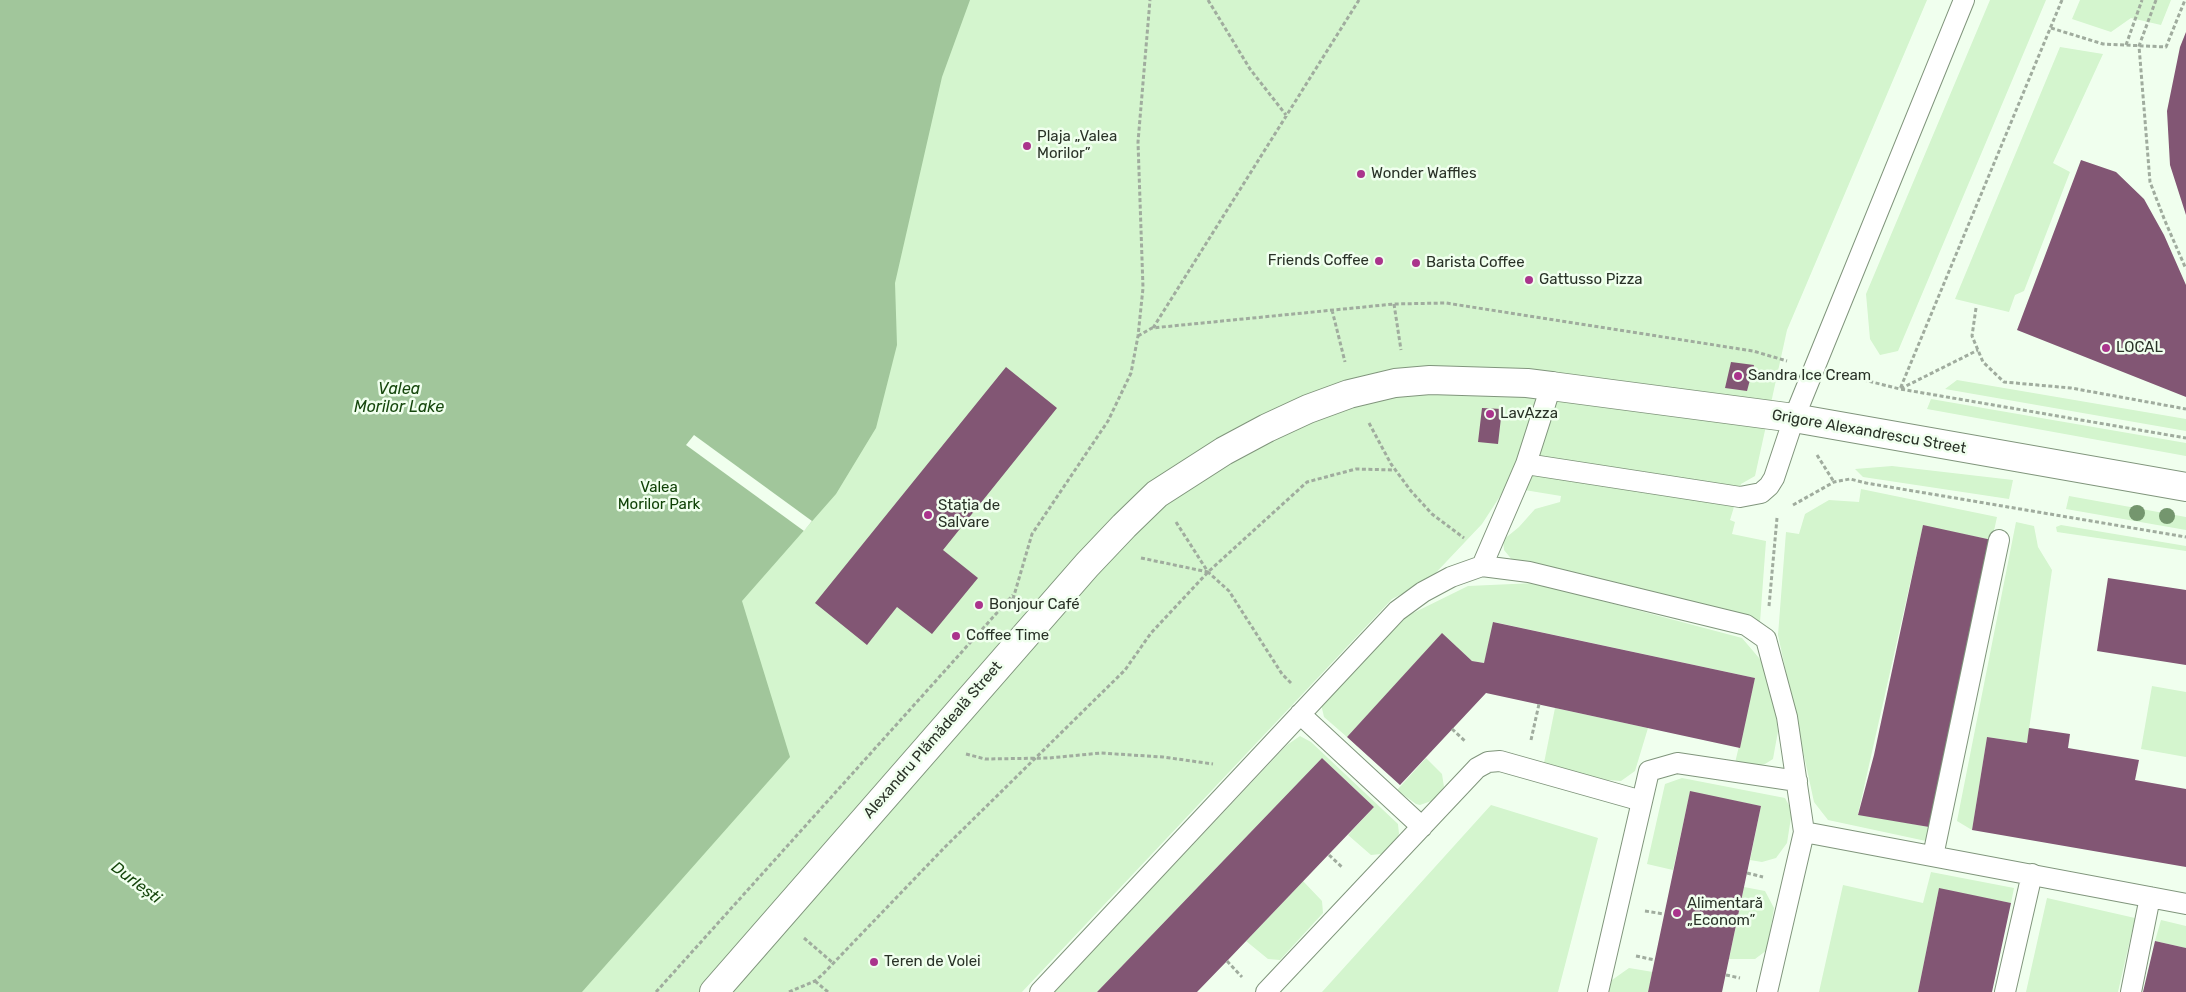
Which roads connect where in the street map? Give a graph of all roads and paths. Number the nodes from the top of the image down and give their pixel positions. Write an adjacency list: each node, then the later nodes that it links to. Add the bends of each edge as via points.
1 (1150, 0): 18 (path, via 1138,142 1143,288)
2 (1208, 0): 12 (path, via 1250,69)
3 (1358, 0): 12 (path)
4 (1964, 0): 20 (lane)
5 (2062, 0): 9 (path)
6 (2142, 0): 10 (path)
7 (2156, 0): 11 (path)
8 (2185, 0): 11 (path, via 2166,47)
9 (2051, 28): 10 (path, via 2103,44); 23 (path)
10 (2126, 45): 11 (path)
11 (2139, 46): 13 (path, via 2150,182)
12 (1286, 115): 17 (path)
13 (2186, 269)
14 (1394, 304): 16 (path); 20 (path, via 1446,303 1497,310 1754,351); 21 (path)
15 (1976, 308): 19 (path, via 1972,336)
16 (1332, 310): 17 (path); 24 (path)
17 (1152, 328): 18 (path)
18 (1138, 336): 39 (path, via 1131,373 1113,412 1032,534)
19 (1978, 350): 23 (path); 25 (path, via 1983,362 2004,382 2071,388)
20 (1814, 368): 23 (path); 26 (lane)
21 (1406, 382): 22 (street, Grigore Alexandrescu Street, via 1481,381); 24 (street, Grigore Alexandrescu Street)
22 (1551, 386): 26 (street, Grigore Alexandrescu Street); 28 (lane)
23 (1900, 389): 27 (path)
24 (1353, 393): 29 (path); 31 (street, Alexandru Plămădeală Street, via 1267,428 1224,451)
25 (2186, 409)
26 (1794, 418): 28 (lane, via 1774,478 1761,493 1752,496 1730,496); 30 (street, Grigore Alexandrescu Street)
27 (2186, 438)
28 (1526, 464): 37 (lane)
29 (1395, 470): 37 (path, via 1410,492); 38 (path, via 1356,469 1307,482)
30 (2186, 487)
31 (1158, 494): 35 (street, Alexandru Plămădeală Street); 38 (path)
32 (1790, 507): 34 (path, via 1834,482 1850,479)
33 (1778, 516): 40 (path)
34 (2186, 538)
35 (1110, 540): 38 (path, via 1132,556); 41 (street, Alexandru Plămădeală Street)
36 (1998, 540): 52 (lane)
37 (1484, 560): 40 (lane, via 1746,625); 43 (lane, via 1423,592 1396,611)
38 (1208, 572): 43 (path, via 1229,591); 45 (path, via 1151,633 1125,670)
39 (1013, 595): 41 (path); 57 (path)
40 (1766, 639): 48 (lane, via 1787,717)
41 (1015, 646): 44 (street, Alexandru Plămădeală Street)
42 (1539, 704): 46 (path)
43 (1305, 709): 47 (lane); 50 (lane)
44 (929, 744): 45 (path, via 985,759); 58 (street, Alexandru Plămădeală Street)
45 (1035, 758): 47 (path, via 1101,753 1163,756); 56 (path)
46 (1524, 768): 49 (lane); 50 (lane, via 1488,762 1478,768)
47 (1248, 769): 61 (lane)
48 (1797, 782): 49 (lane, via 1677,763 1649,771); 51 (lane)
49 (1642, 801): 63 (lane)
50 (1422, 827): 62 (lane)
51 (1804, 832): 52 (lane); 64 (lane)
52 (1933, 856): 53 (lane)
53 (2032, 874): 54 (lane); 65 (lane)
54 (2150, 897): 55 (lane); 66 (lane)
55 (2186, 904)
56 (815, 981): 59 (path); 60 (path)
57 (656, 992)
58 (714, 992)
59 (789, 992)
60 (828, 992)
61 (1040, 992)
62 (1266, 992)
63 (1598, 992)
64 (1768, 992)
65 (2006, 992)
66 (2131, 992)

